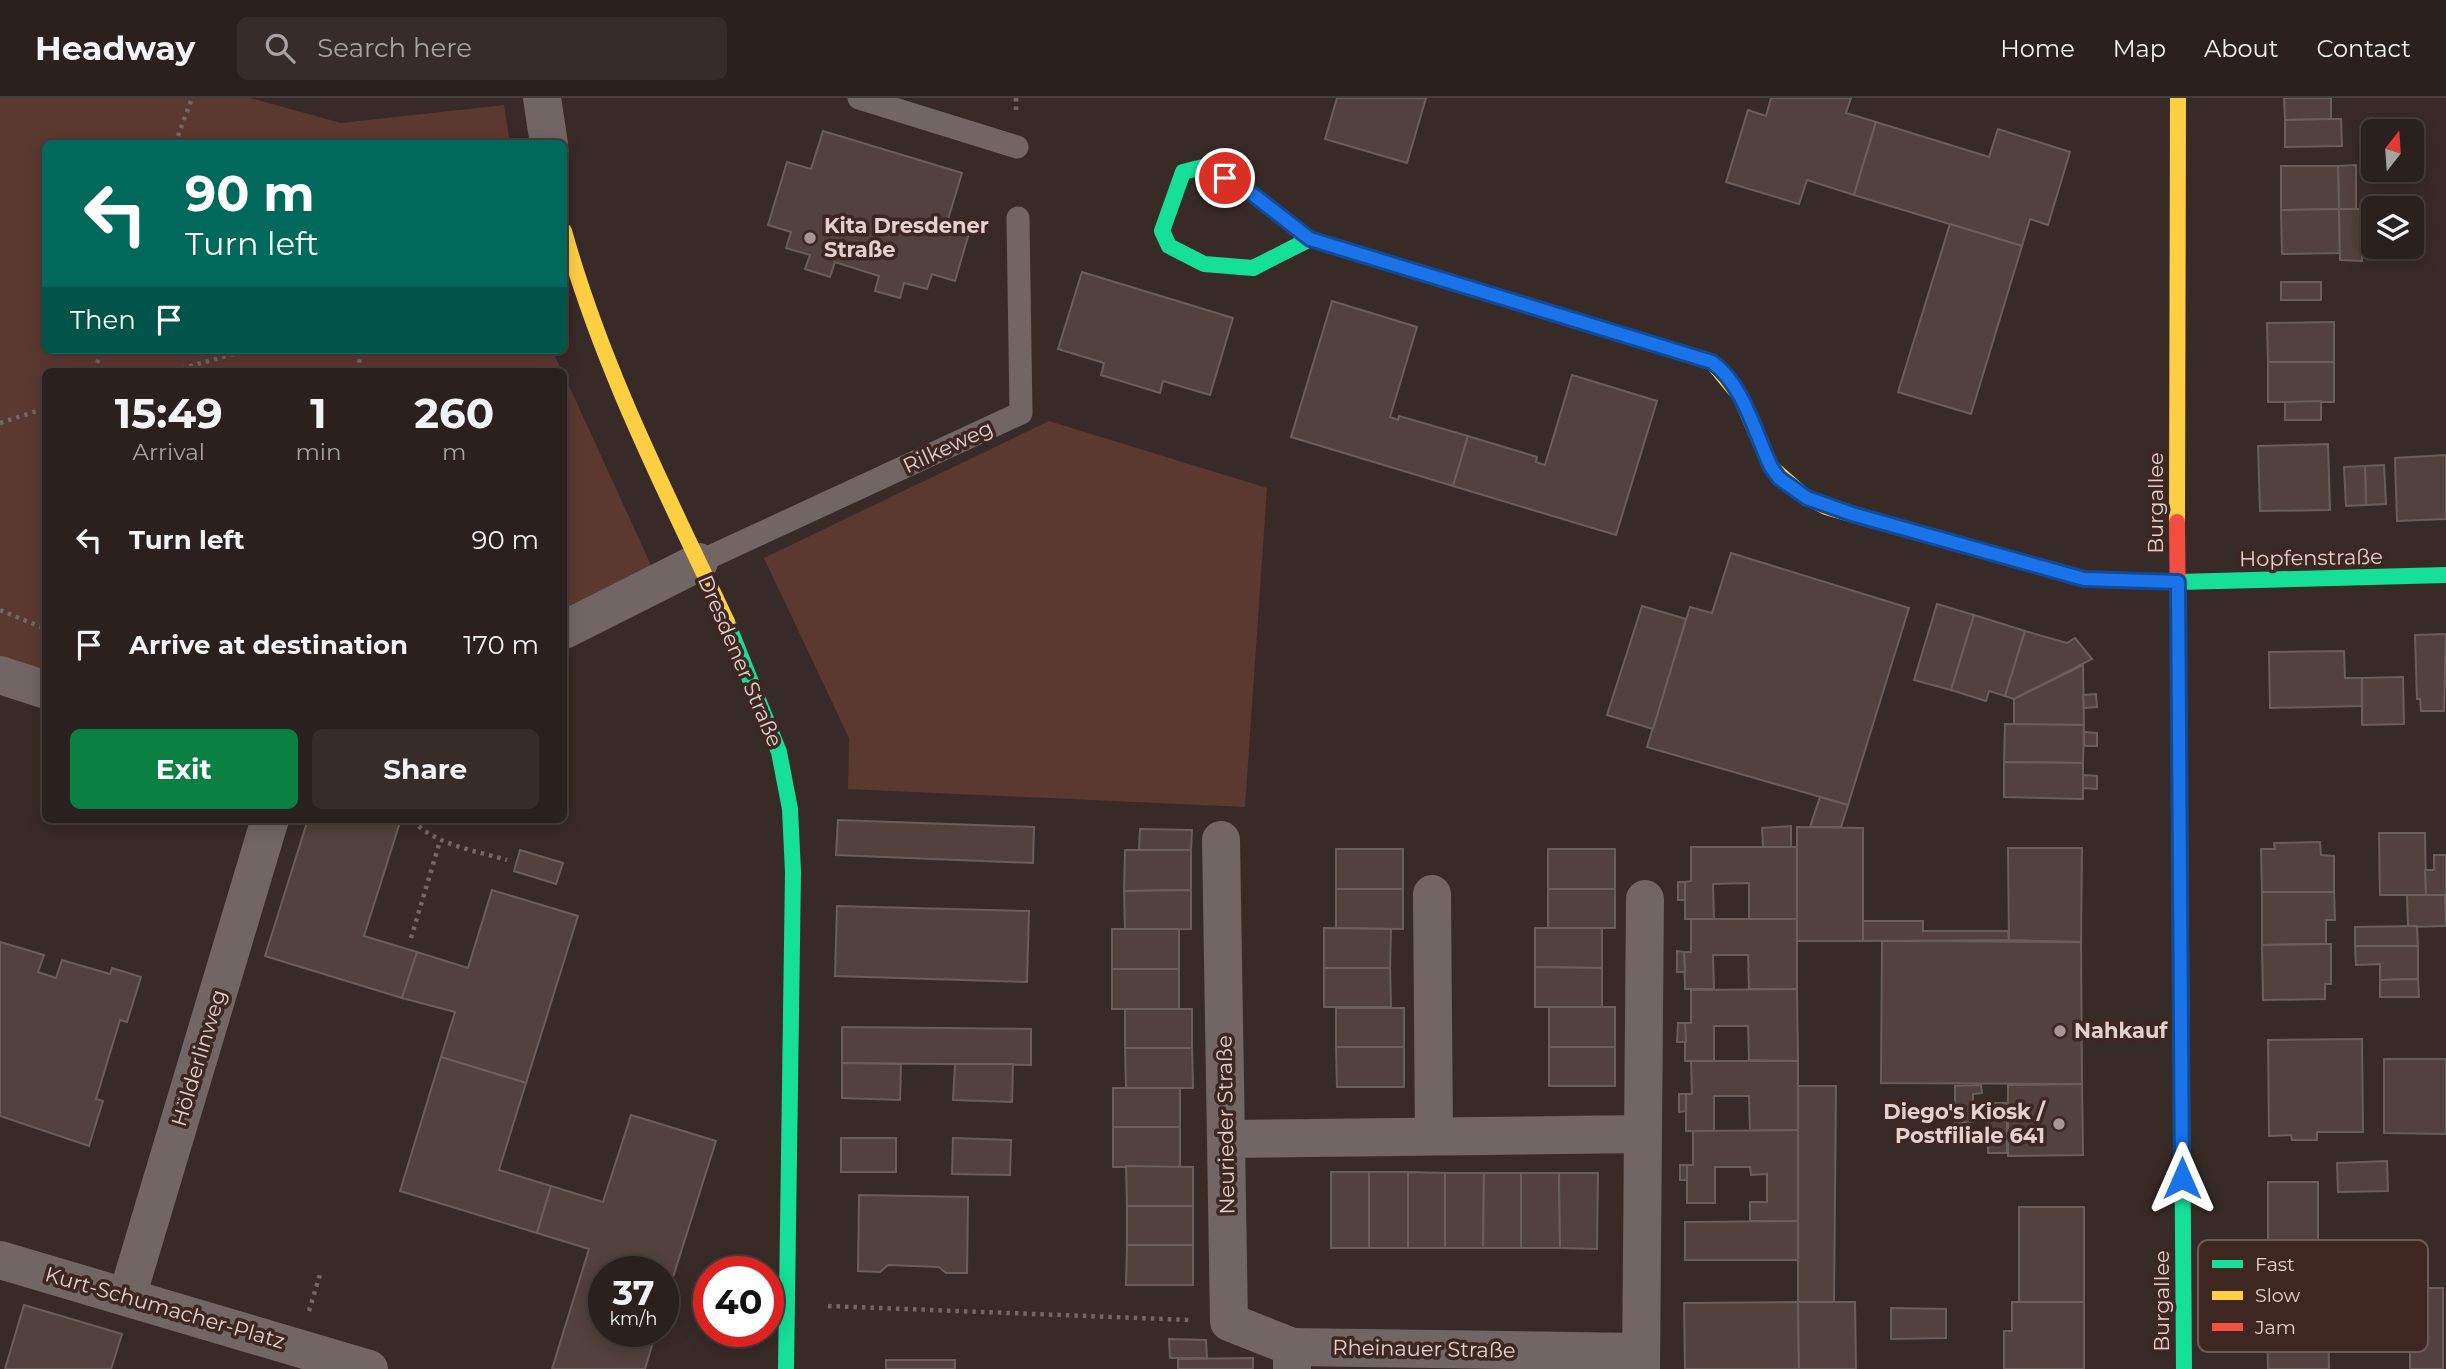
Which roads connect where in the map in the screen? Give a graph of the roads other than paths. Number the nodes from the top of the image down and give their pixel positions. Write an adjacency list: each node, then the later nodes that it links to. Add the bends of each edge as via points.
1 (542, 98): 4 (street)
2 (859, 98): 5 (lane)
3 (2178, 98): 11 (street, Burgallee)
4 (548, 140)
5 (1017, 147)
6 (1018, 218): 9 (lane, Rilkeweg, via 1021,413)
7 (1310, 239): 7 (street, via 1247,190 1203,167 1183,172 1163,231 1169,246 1204,264 1253,268); 11 (street, Hopfenstraße, via 1712,362 1735,388 1779,478 1826,507 2084,579)
8 (567, 243): 9 (street, Dresdener Straße, via 598,340)
9 (699, 562): 12 (street); 27 (street, Dresdener Straße, via 776,744 789,811)
10 (2446, 575): 11 (street, Hopfenstraße)
11 (2178, 582): 28 (street, Burgallee)
12 (567, 628)
13 (0, 675): 14 (street)
14 (42, 689)
15 (269, 823): 23 (street, Hölderlinweg)
16 (1221, 840): 21 (street, Neurieder Straße)
17 (1432, 894): 20 (street)
18 (1645, 899): 19 (street, Rheinauer Straße)
19 (1643, 1134): 20 (street); 25 (street, Rheinauer Straße)
20 (1434, 1136): 21 (street)
21 (1227, 1139): 24 (street, Neurieder Straße, via 1229,1322)
22 (0, 1260): 23 (street, Kurt-Schumacher-Platz)
23 (127, 1297): 26 (street, Kurt-Schumacher-Platz)
24 (1292, 1358): 25 (street, Rheinauer Straße)
25 (1641, 1361)
26 (369, 1369)
27 (786, 1369)
28 (2183, 1369)

